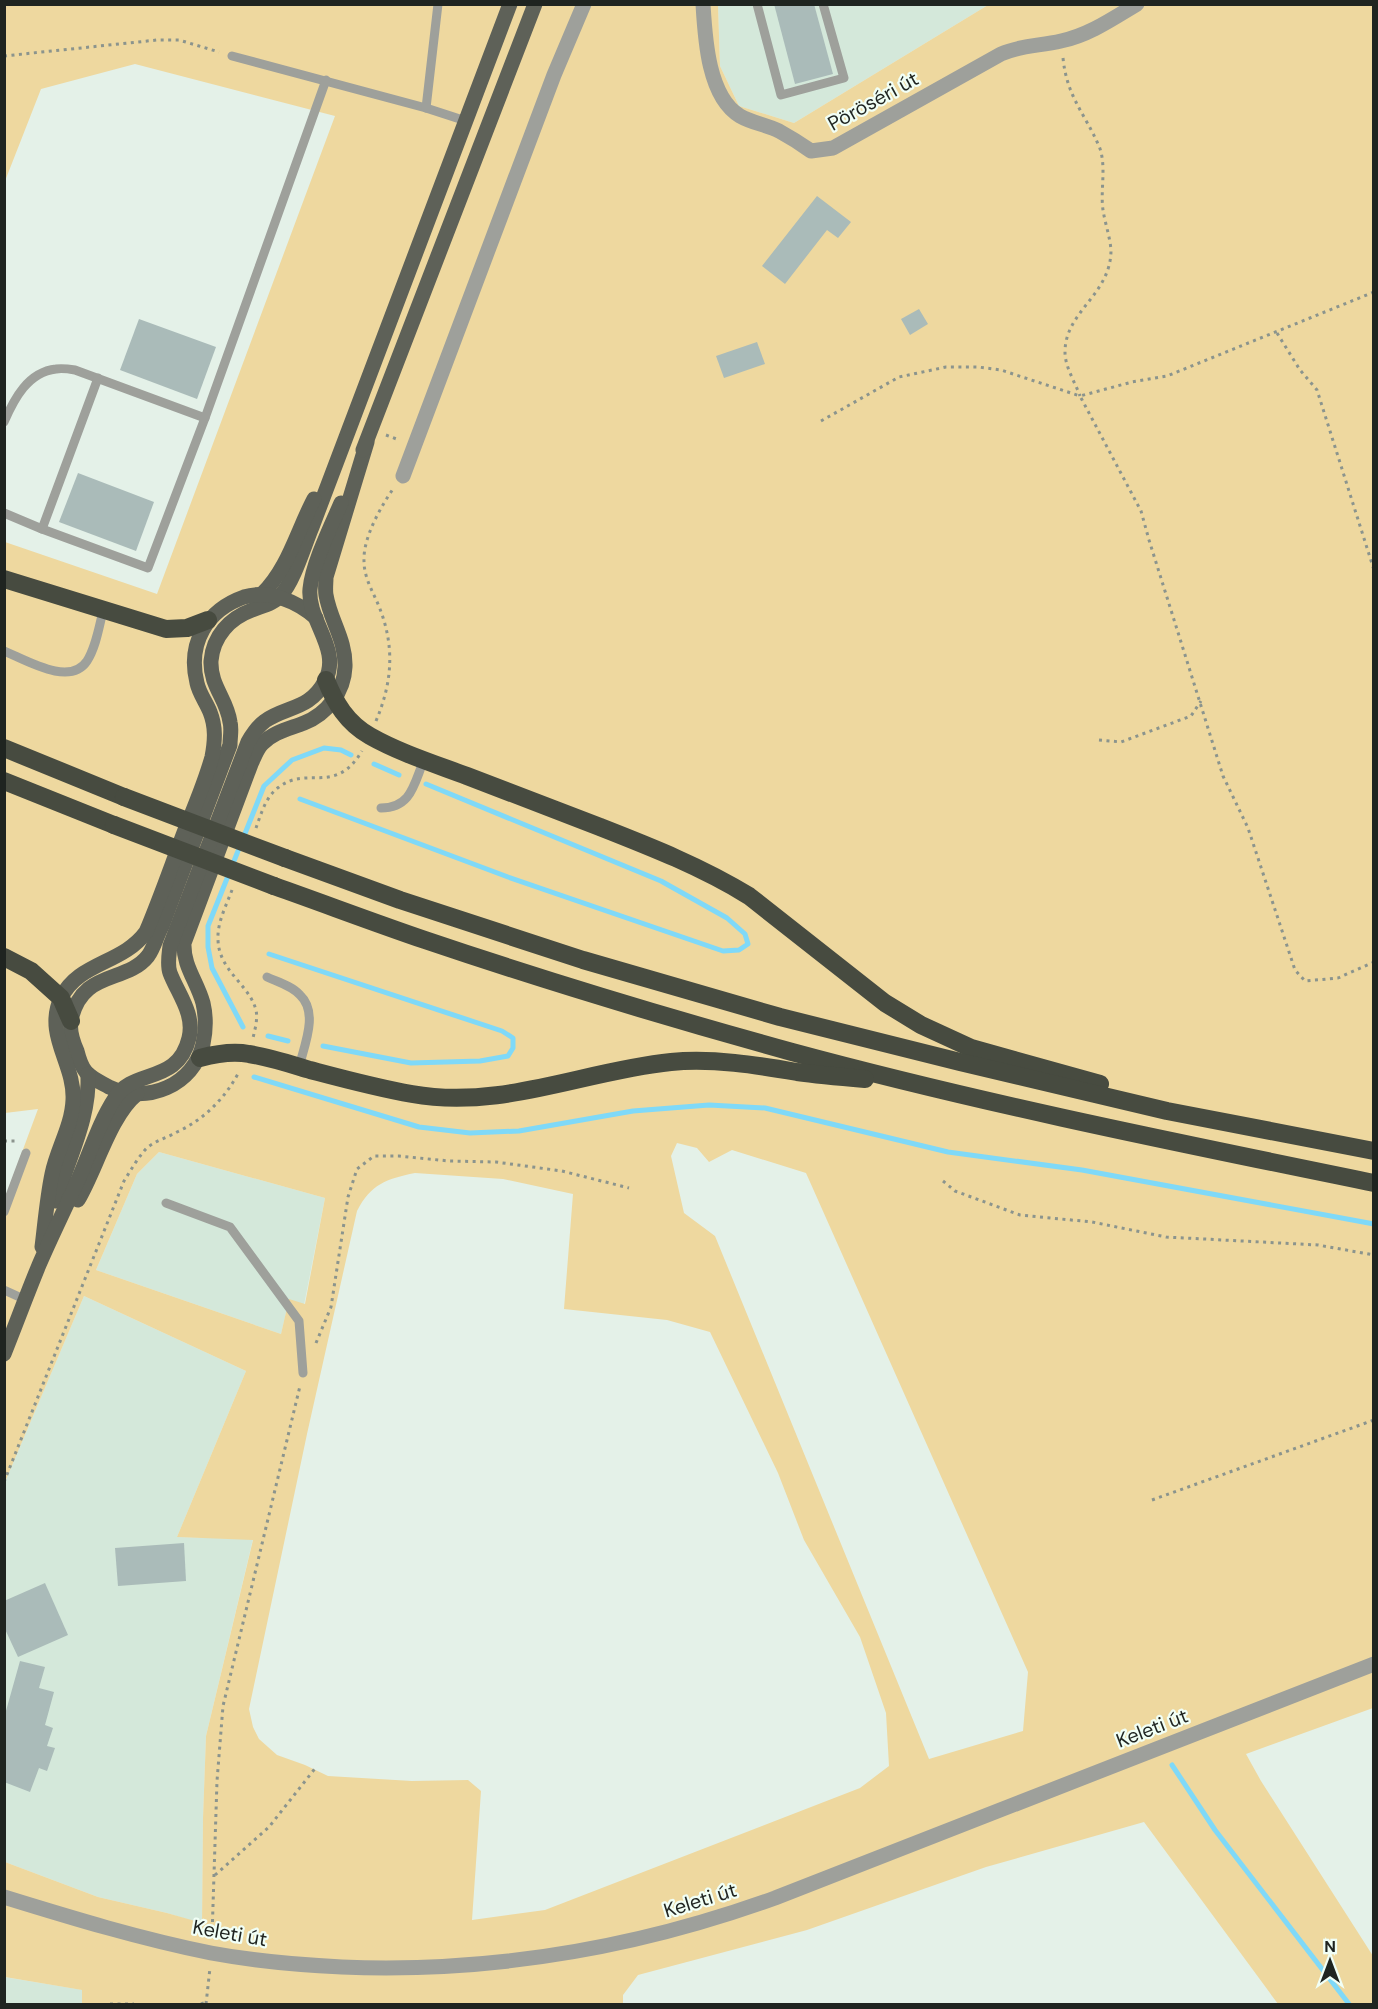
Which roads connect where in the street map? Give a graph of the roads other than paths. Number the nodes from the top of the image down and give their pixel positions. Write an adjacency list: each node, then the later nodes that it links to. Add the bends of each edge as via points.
1 (438, 4): 11 (lane)
2 (510, 4): 12 (main road)
3 (535, 4): 17 (main road)
4 (584, 4): 18 (street)
5 (703, 4): 8 (street, Pöröséri út, via 714,78 728,107 748,121 778,131 811,151 833,147 1007,51 1062,41 1095,29)
6 (757, 4): 7 (lane, via 781,95 844,78)
7 (824, 4)
8 (1137, 4)
9 (232, 56): 10 (lane)
10 (326, 80): 11 (lane); 14 (lane)
11 (426, 108): 12 (lane)
12 (466, 121): 16 (main road)
13 (98, 378): 14 (lane); 15 (lane, via 75,370 56,369 37,375 23,387); 20 (lane)
14 (205, 418): 20 (lane, via 148,568)
15 (4, 422)
16 (346, 435): 22 (main road, via 286,561 274,583); 23 (main road, via 312,527)
17 (369, 435): 25 (main road, via 312,578 310,600); 29 (main road, via 326,577 325,593 345,657 343,681)
18 (403, 476)
19 (4, 513): 20 (lane)
20 (42, 529)
21 (4, 579): 24 (highway)
22 (262, 594): 23 (main road); 26 (main road, via 231,602)
23 (280, 597): 25 (main road); 37 (main road, via 231,621 213,649 214,684 230,720 230,745 148,955 135,967 98,981 82,996)
24 (103, 611): 26 (highway, via 166,629 187,628); 27 (lane, via 91,654 73,672 53,671)
25 (316, 618): 28 (main road, via 329,654)
26 (208, 620): 36 (main road, via 196,644 195,671 216,734 206,776 146,932 129,950 75,979)
27 (4, 651)
28 (326, 680): 29 (highway); 42 (main road, via 301,706 267,719 248,742 170,946 170,973 186,1006 190,1037 173,1066)
29 (334, 701): 31 (highway, via 370,736); 38 (main road, via 306,723 284,730 261,745 191,922 183,954 203,1002 206,1026)
30 (4, 748): 44 (highway, bridge, via 285,858 561,953 758,1010)
31 (424, 760): 33 (lane, via 404,802); 44 (highway, via 639,842 725,881 885,1003 921,1025 970,1048 1097,1083)
32 (4, 781): 41 (highway, bridge, via 424,940 794,1052)
33 (381, 808)
34 (4, 957): 36 (highway, via 31,971)
35 (267, 977): 39 (lane, via 291,988 307,1002 309,1028)
36 (61, 998): 37 (highway); 50 (main road, via 56,1037 73,1085 73,1101 52,1173)
37 (71, 1021): 40 (main road, via 71,1035)
38 (200, 1058): 39 (highway, via 219,1053 248,1053); 43 (main road, via 164,1090)
39 (299, 1067): 41 (highway, via 414,1095 468,1098 510,1095 662,1063 709,1061)
40 (88, 1074): 42 (main road); 50 (main road, via 86,1113 63,1176)
41 (935, 1087): 47 (highway)
42 (120, 1091): 43 (main road); 50 (main road, via 102,1122)
43 (137, 1094): 50 (main road, via 127,1102 88,1183)
44 (1167, 1111): 45 (highway)
45 (1374, 1152)
46 (26, 1153): 49 (lane)
47 (1374, 1183)
48 (166, 1203): 54 (lane, via 230,1227 299,1321)
49 (4, 1212)
50 (39, 1265): 52 (main road)
51 (4, 1290): 52 (lane)
52 (26, 1300): 53 (main road)
53 (4, 1354)
54 (303, 1373)
55 (1374, 1664): 56 (street, Keleti út, via 720,1918 636,1941 534,1959 427,1968 265,1961 212,1953 88,1923)
56 (4, 1897)

